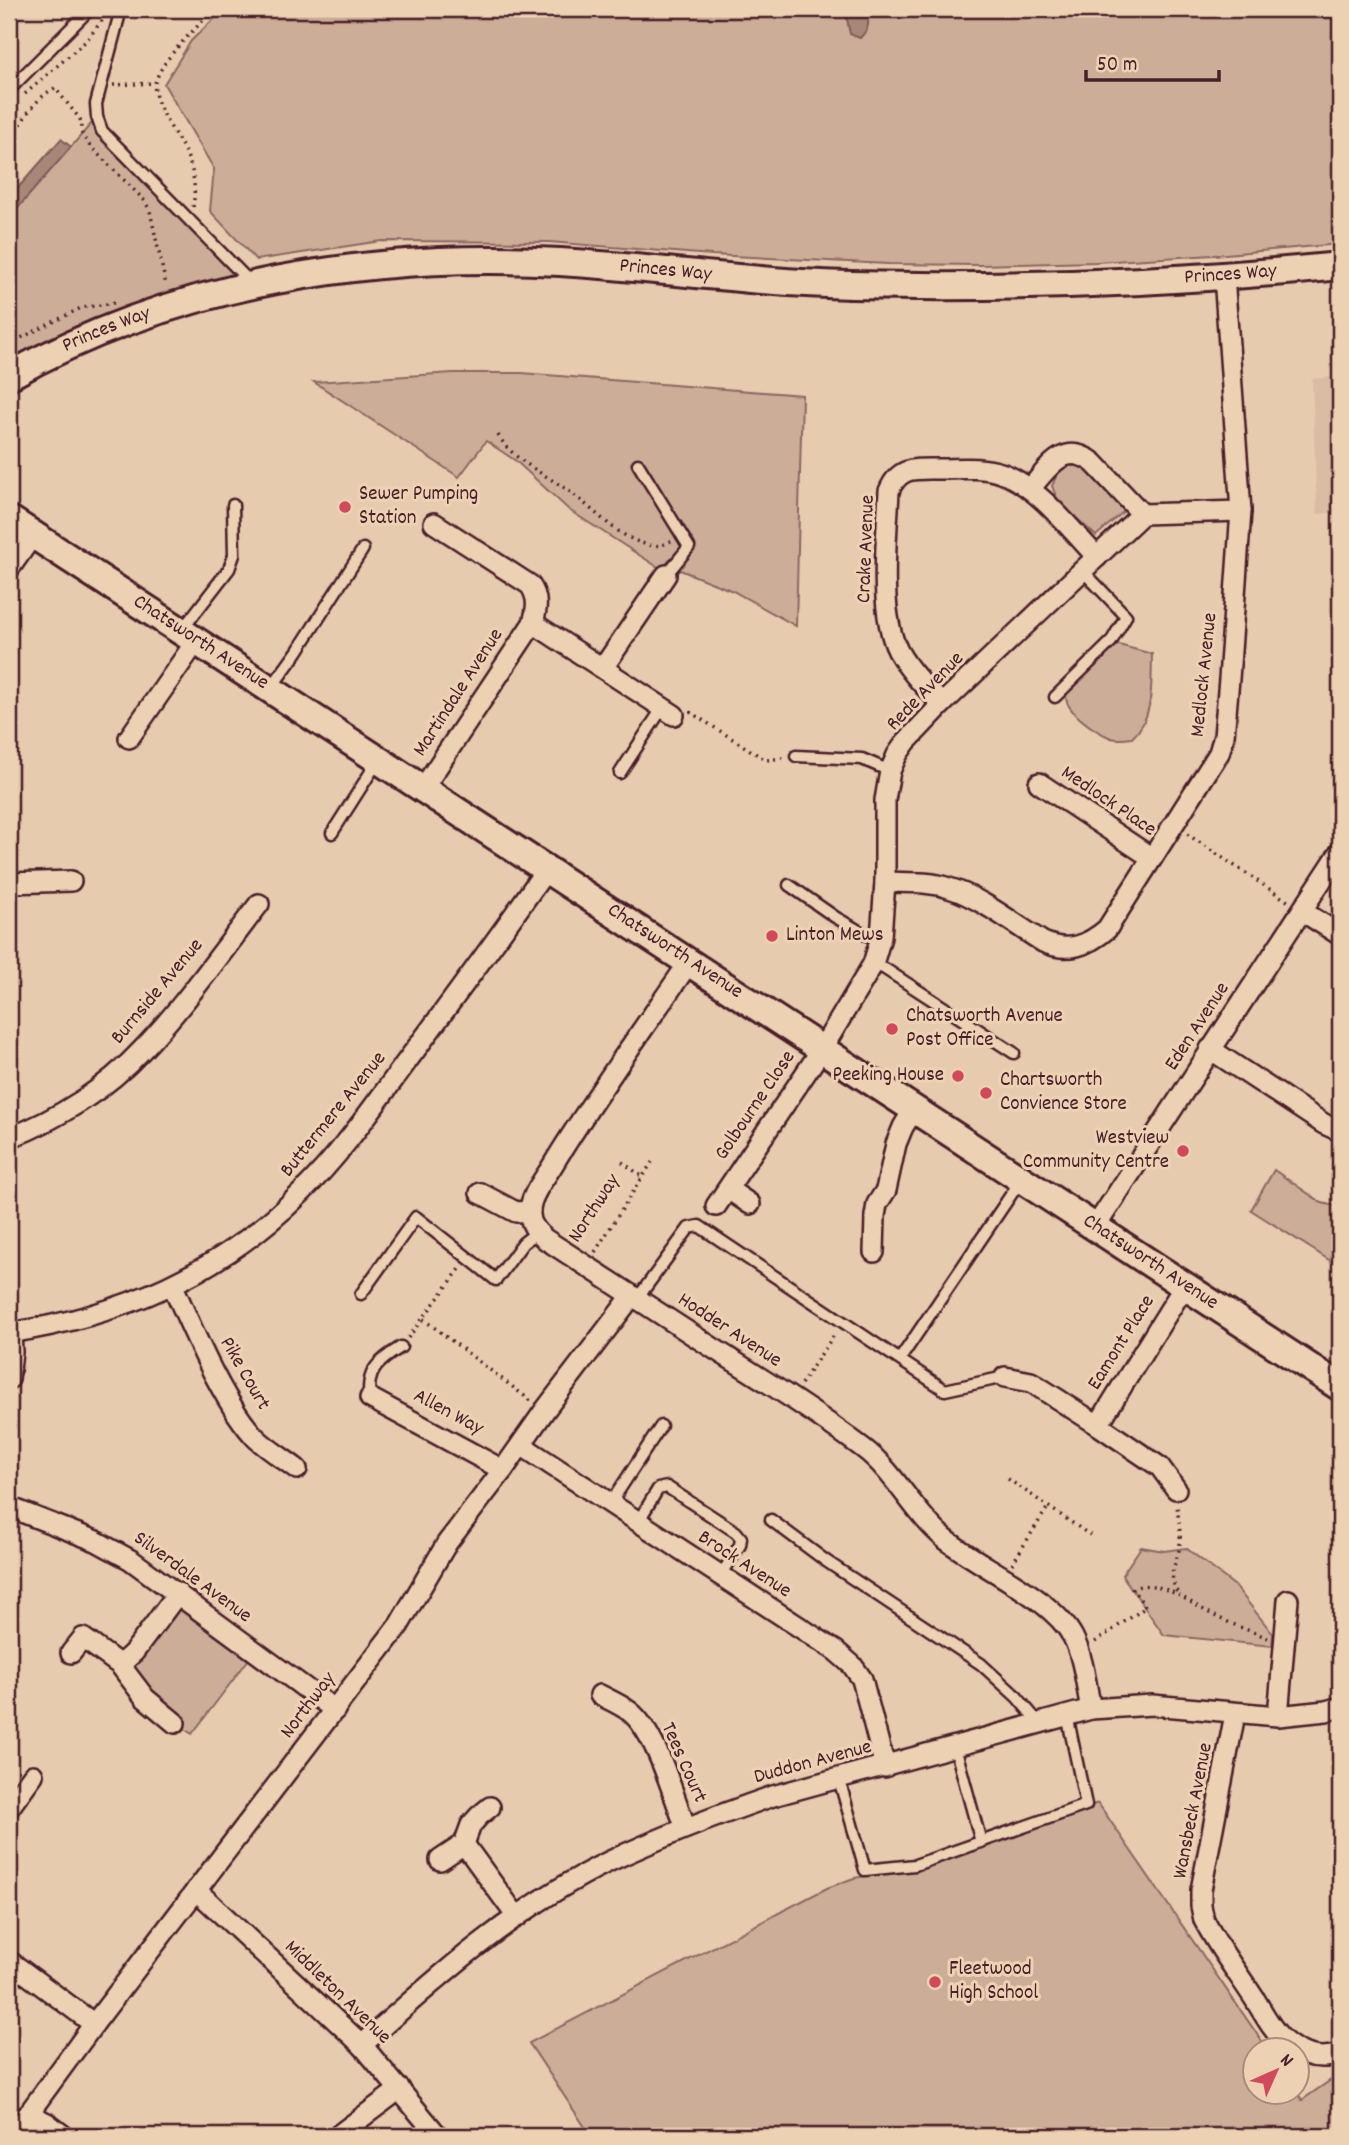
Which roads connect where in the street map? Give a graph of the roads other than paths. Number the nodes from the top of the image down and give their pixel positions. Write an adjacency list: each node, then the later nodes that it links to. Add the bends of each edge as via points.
1 (90, 9): 3 (lane)
2 (119, 9): 6 (lane, via 96,104 102,131)
3 (9, 90)
4 (1340, 266): 5 (street, Princes Way)
5 (1224, 276): 6 (street, Princes Way, via 1006,286 850,285 559,262 478,261 369,265); 11 (street, Medlock Avenue)
6 (253, 285): 7 (street, Princes Way, via 81,340)
7 (9, 376)
8 (638, 464): 20 (lane, via 689,547)
9 (1030, 489): 12 (street, via 1054,461 1075,454 1094,463); 17 (street, Crake Avenue); 26 (street, Crake Avenue, via 985,470 915,469 894,478 888,505 889,625 897,650)
10 (233, 505): 22 (lane, via 234,555)
11 (1241, 511): 12 (street); 37 (street, Medlock Avenue, via 1224,736 1219,753)
12 (1142, 514): 17 (street, Rede Avenue)
13 (9, 519): 15 (street, Chatsworth Avenue)
14 (434, 523): 21 (street, Martindale Avenue, via 530,585 537,601)
15 (33, 535): 18 (street); 22 (street, Chatsworth Avenue)
16 (363, 549): 24 (lane)
17 (1097, 557): 19 (street, Rede Avenue)
18 (9, 569)
19 (1083, 571): 25 (lane, via 1126,616 1111,642); 26 (street, Rede Avenue)
20 (666, 575): 23 (street)
21 (533, 623): 23 (street, Martindale Avenue); 34 (street, Martindale Avenue)
22 (189, 636): 24 (street, Chatsworth Avenue); 28 (street)
23 (603, 668): 27 (street, Martindale Avenue)
24 (271, 689): 30 (street, Chatsworth Avenue)
25 (1055, 697)
26 (942, 704): 31 (street, Rede Avenue, via 906,742)
27 (668, 711): 32 (lane)
28 (129, 738)
29 (796, 757): 31 (lane, via 862,759)
30 (379, 759): 34 (street, Chatsworth Avenue); 35 (lane)
31 (890, 771): 40 (street, Rede Avenue, via 885,800)
32 (620, 773)
33 (1039, 783): 37 (street, Medlock Place)
34 (424, 788): 38 (street, Chatsworth Avenue)
35 (332, 833)
36 (1340, 852): 44 (street, Eden Avenue)
37 (1152, 858): 40 (street, Medlock Avenue, via 1107,929 1070,948 1043,942 949,887)
38 (548, 867): 47 (street, Chatsworth Avenue); 65 (street, Buttermere Avenue, via 324,1168 260,1231)
39 (71, 881): 41 (street)
40 (885, 882): 46 (street, Rede Avenue)
41 (9, 883)
42 (789, 885): 46 (lane, via 835,918 866,935)
43 (259, 904): 54 (street, Burnside Avenue, via 141,1052 56,1117)
44 (1302, 911): 45 (street); 50 (street, Eden Avenue)
45 (1340, 935)
46 (881, 937): 48 (street, Rede Avenue)
47 (690, 961): 49 (street, Chatsworth Avenue); 60 (street, via 574,1131 533,1198)
48 (873, 964): 49 (street, Rede Avenue); 51 (lane)
49 (822, 1049): 52 (street, Chatsworth Avenue); 56 (street, Golbourne Close)
50 (1210, 1049): 53 (street); 61 (street, Eden Avenue)
51 (1014, 1053)
52 (914, 1109): 55 (street, Chatsworth Avenue); 63 (street, via 896,1144 886,1190 877,1204)
53 (1340, 1131)
54 (9, 1138)
55 (1021, 1180): 61 (street, Chatsworth Avenue); 70 (lane)
56 (728, 1189): 58 (street, Golbourne Close); 59 (street, Golbourne Close)
57 (480, 1193): 60 (street, via 516,1212)
58 (750, 1205)
59 (716, 1206)
60 (530, 1211): 62 (street)
61 (1096, 1226): 64 (street, Chatsworth Avenue)
62 (537, 1232): 66 (lane, via 523,1243 496,1280 416,1217); 67 (street, Hodder Avenue)
63 (873, 1252)
64 (1185, 1285): 73 (street, Chatsworth Avenue); 75 (street, Eamont Place)
65 (173, 1286): 68 (street, Buttermere Avenue, via 101,1313); 78 (street, Pike Court, via 240,1417 257,1439)
66 (361, 1294)
67 (635, 1298): 70 (lane, Eamont Place, via 689,1228 699,1226); 77 (street, Northway); 92 (street, Hodder Avenue, via 865,1449 942,1536 1062,1621 1079,1654)
68 (10, 1333): 72 (street)
69 (401, 1347): 74 (lane, via 373,1370 367,1382)
70 (900, 1359): 71 (lane, Eamont Place, via 945,1390)
71 (1005, 1377): 75 (street, Eamont Place, via 1031,1382)
72 (9, 1379)
73 (1340, 1387)
74 (370, 1398): 79 (street, Allen Way)
75 (1098, 1425): 80 (street, Eamont Place, via 1160,1467)
76 (661, 1426): 81 (lane)
77 (521, 1445): 79 (street, Northway); 81 (street, Brock Avenue)
78 (297, 1469)
79 (503, 1470): 93 (street, Northway, via 447,1543 408,1611)
80 (1176, 1489)
81 (610, 1504): 84 (street, Brock Avenue)
82 (9, 1507): 86 (street, Silverdale Avenue, via 114,1549)
83 (771, 1520): 98 (lane, via 981,1664)
84 (638, 1522): 85 (street, Brock Avenue); 85 (lane, via 658,1489 667,1487 736,1532 740,1545)
85 (720, 1577): 100 (street, Brock Avenue, via 852,1665 862,1679)
86 (178, 1593): 89 (street); 93 (street, Silverdale Avenue)
87 (1288, 1600): 96 (street)
88 (71, 1653): 89 (street, via 83,1638)
89 (120, 1665): 97 (street, via 145,1698)
90 (600, 1695): 105 (street, Tees Court, via 630,1712 645,1729)
91 (1340, 1707): 96 (street, Duddon Avenue)
92 (1091, 1709): 94 (street, Duddon Avenue, via 1152,1705); 95 (street, Duddon Avenue)
93 (335, 1710): 109 (street, Northway)
94 (1235, 1714): 96 (street, Duddon Avenue); 114 (street, Wansbeck Avenue, via 1201,1890 1204,1920 1288,2044 1314,2057)
95 (1067, 1715): 98 (street, Duddon Avenue); 106 (lane, via 1086,1805)
96 (1278, 1716)
97 (175, 1723)
98 (1038, 1723): 99 (street, Duddon Avenue)
99 (955, 1747): 100 (street, Duddon Avenue); 106 (lane)
100 (885, 1767): 102 (street, Duddon Avenue)
101 (33, 1775): 104 (street)
102 (839, 1779): 105 (street, Duddon Avenue, via 773,1796); 106 (lane, via 865,1870 915,1865)
103 (490, 1807): 107 (street, via 471,1825)
104 (9, 1808)
105 (686, 1828): 110 (street, Duddon Avenue, via 608,1862)
106 (981, 1842)
107 (464, 1844): 108 (street); 110 (street)
108 (440, 1860)
109 (196, 1890): 112 (street, Northway); 113 (street, Middleton Avenue)
110 (517, 1917): 113 (street, Duddon Avenue, via 453,1964)
111 (9, 1961): 112 (street)
112 (94, 2024): 116 (street, Northway)
113 (362, 2045): 115 (street, Middleton Avenue)
114 (1340, 2054)
115 (400, 2089): 118 (street); 119 (street, Middleton Avenue)
116 (17, 2124): 117 (street, via 47,2123)
117 (64, 2136)
118 (337, 2136)
119 (438, 2136)

